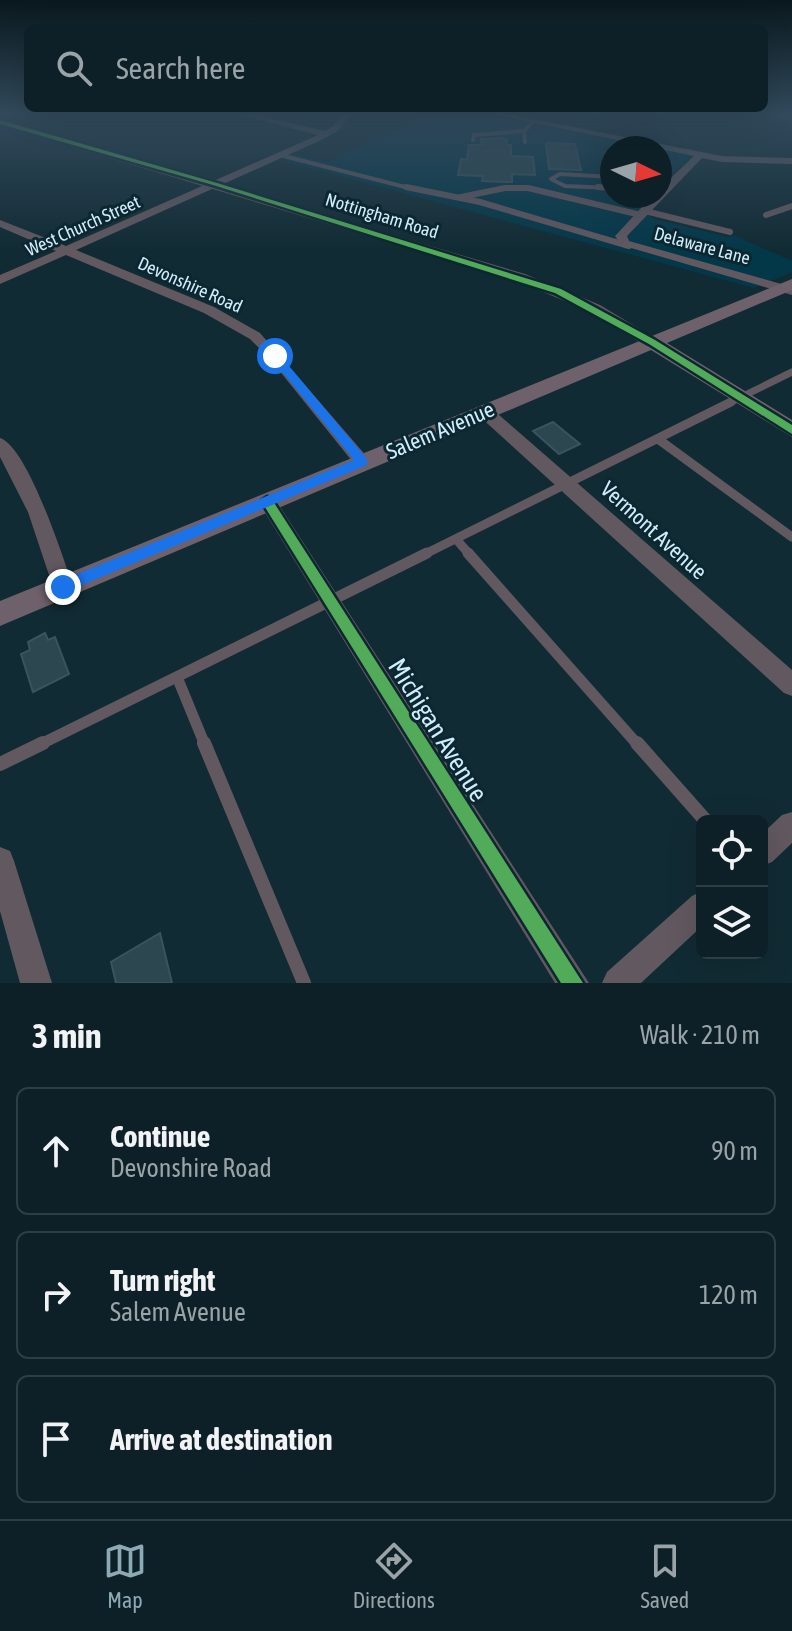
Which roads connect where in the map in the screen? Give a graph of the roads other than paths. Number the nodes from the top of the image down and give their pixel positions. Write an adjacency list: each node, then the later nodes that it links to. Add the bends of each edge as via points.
1 (128, 159): 9 (street, Nottingham Road)
2 (271, 159): 9 (street, West Church Street)
3 (295, 159): 11 (lane)
4 (696, 159): 8 (street, Delaware Lane)
5 (729, 159): 6 (street)
6 (792, 161)
7 (600, 176): 10 (lane, via 566,174 551,179 565,186)
8 (672, 182)
9 (215, 184): 19 (street, West Church Street); 22 (street, Nottingham Road, via 533,282 594,308)
10 (600, 187)
11 (450, 198): 14 (lane, via 520,187); 18 (lane)
12 (792, 206): 15 (lane)
13 (647, 208): 14 (street, Delaware Lane)
14 (643, 213): 17 (lane); 18 (street, Delaware Lane, via 621,236)
15 (766, 215)
16 (0, 223): 19 (street, Devonshire Road)
17 (730, 232)
18 (632, 247): 21 (street, Delaware Lane)
19 (66, 250): 20 (street, West Church Street); 29 (street, Devonshire Road, via 209,310 255,336)
20 (0, 280)
21 (790, 287): 22 (main road, Salem Avenue)
22 (652, 342): 24 (main road); 25 (main road, Salem Avenue)
23 (792, 372): 24 (lane)
24 (739, 397): 26 (main road); 27 (lane)
25 (484, 411): 29 (main road, Salem Avenue); 30 (street, Vermont Avenue)
26 (792, 430)
27 (658, 439): 30 (lane); 32 (lane)
28 (0, 444): 34 (street, via 33,500)
29 (362, 462): 31 (main road, Salem Avenue)
30 (566, 483): 33 (lane); 38 (street, Vermont Avenue)
31 (267, 501): 34 (main road, Salem Avenue); 35 (street, Michigan Avenue)
32 (792, 537)
33 (456, 539): 35 (lane); 40 (lane)
34 (63, 587): 36 (main road, Salem Avenue)
35 (329, 599): 37 (lane); 47 (street, Michigan Avenue)
36 (0, 614)
37 (177, 677): 39 (lane); 46 (lane)
38 (792, 685)
39 (0, 764)
40 (701, 815)
41 (792, 825): 42 (street)
42 (768, 847)
43 (0, 861): 45 (street)
44 (696, 912): 48 (street)
45 (36, 983)
46 (304, 983)
47 (573, 983)
48 (618, 983)

